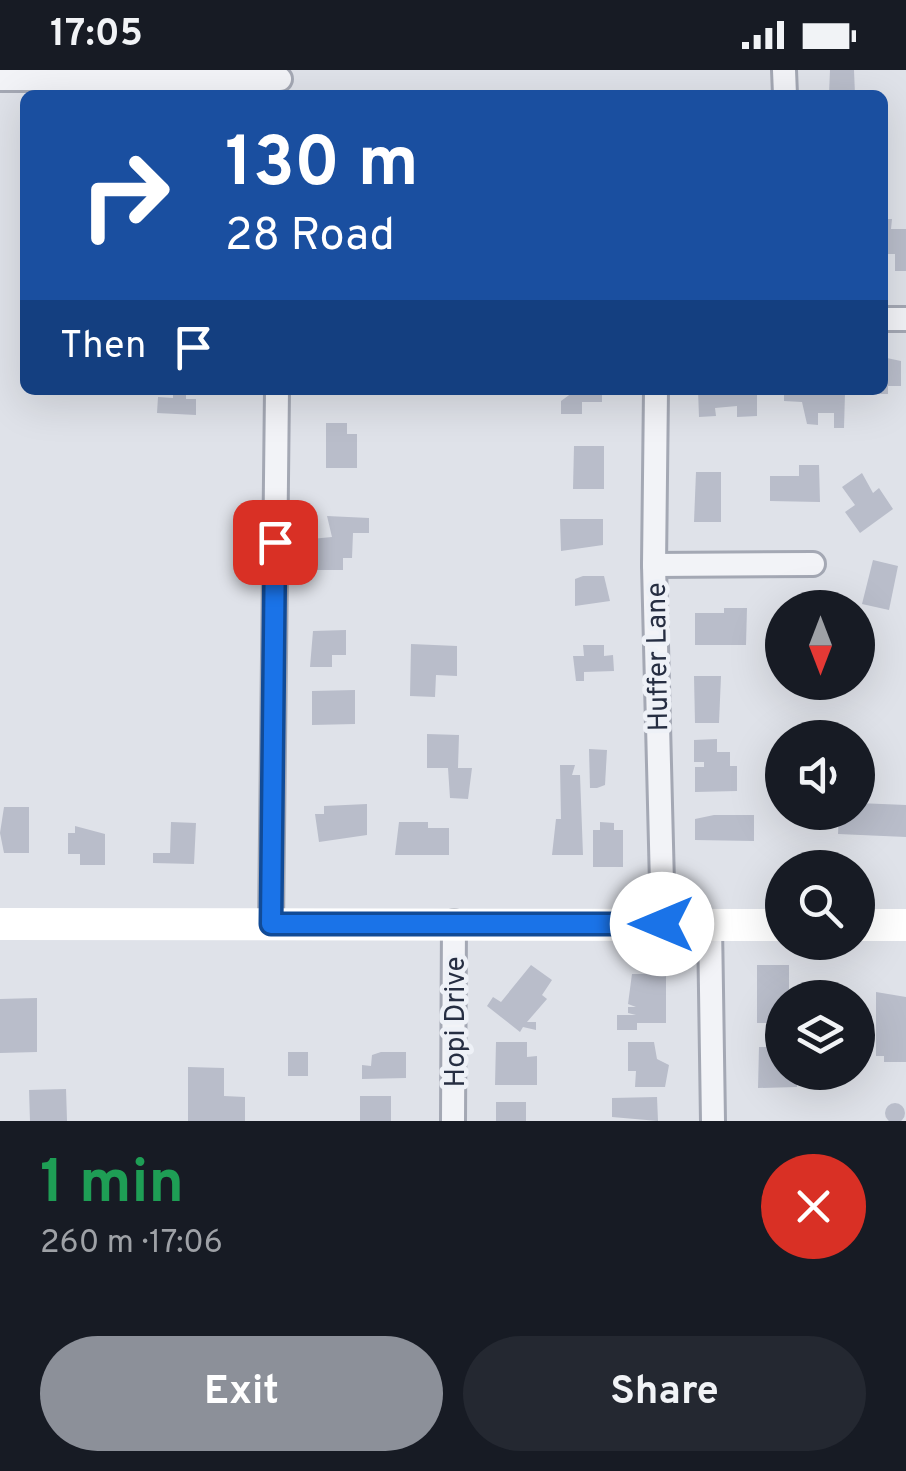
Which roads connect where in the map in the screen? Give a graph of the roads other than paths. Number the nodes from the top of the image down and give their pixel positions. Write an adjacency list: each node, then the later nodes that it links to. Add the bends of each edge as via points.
1 (0, 79): 2 (street)
2 (280, 82)
3 (276, 395): 9 (street)
4 (656, 395): 6 (street, Huffer Lane)
5 (813, 564): 6 (street)
6 (654, 565): 10 (street, Huffer Lane)
7 (454, 922): 9 (main road); 10 (main road); 15 (street, Hopi Drive)
8 (0, 924): 9 (main road)
9 (271, 924)
10 (662, 924): 11 (main road)
11 (710, 925): 12 (main road); 16 (street)
12 (765, 925)
13 (875, 925): 14 (main road)
14 (906, 926)
15 (453, 1121)
16 (713, 1121)

